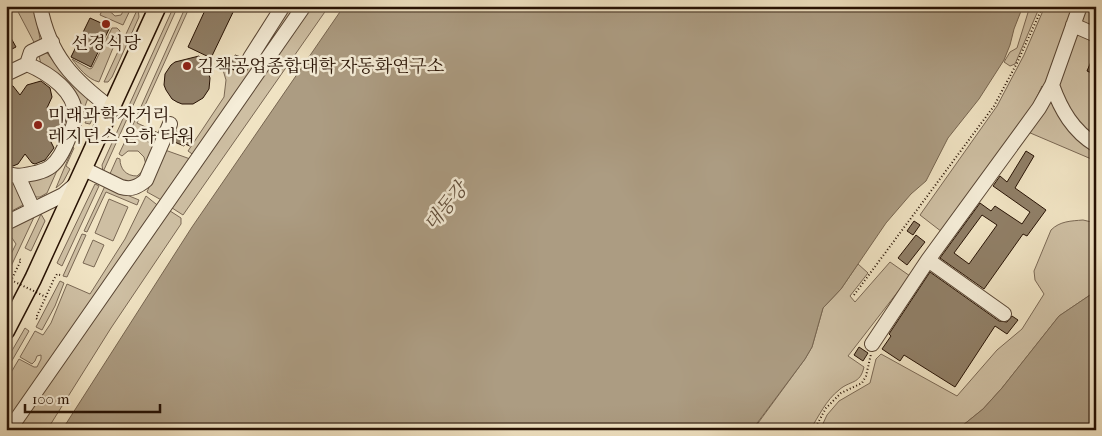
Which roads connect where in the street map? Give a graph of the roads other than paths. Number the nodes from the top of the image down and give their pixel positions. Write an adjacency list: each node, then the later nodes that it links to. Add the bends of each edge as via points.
1 (40, 6): 8 (street)
2 (283, 6): 9 (street)
3 (304, 6): 24 (street)
4 (1080, 6): 6 (street)
5 (154, 9): 13 (main road)
6 (1073, 25): 7 (street); 12 (street)
7 (1096, 35)
8 (52, 42): 10 (street, via 31,52); 13 (street, via 75,79)
9 (250, 58)
10 (27, 64): 11 (street); 16 (street, via 67,91 75,118 67,142 53,166 38,173)
11 (6, 74)
12 (1052, 85): 15 (street, via 1070,122 1083,137); 20 (street, via 1018,138)
13 (112, 108): 17 (main road)
14 (170, 124): 17 (street, via 146,180 140,186 127,189)
15 (1096, 145)
16 (12, 175): 18 (street)
17 (80, 176): 18 (street, via 63,195); 22 (main road, via 34,279)
18 (33, 209): 19 (street)
19 (6, 223)
20 (928, 260): 21 (street); 23 (street)
21 (1004, 314)
22 (6, 331)
23 (872, 344)
24 (8, 430)

